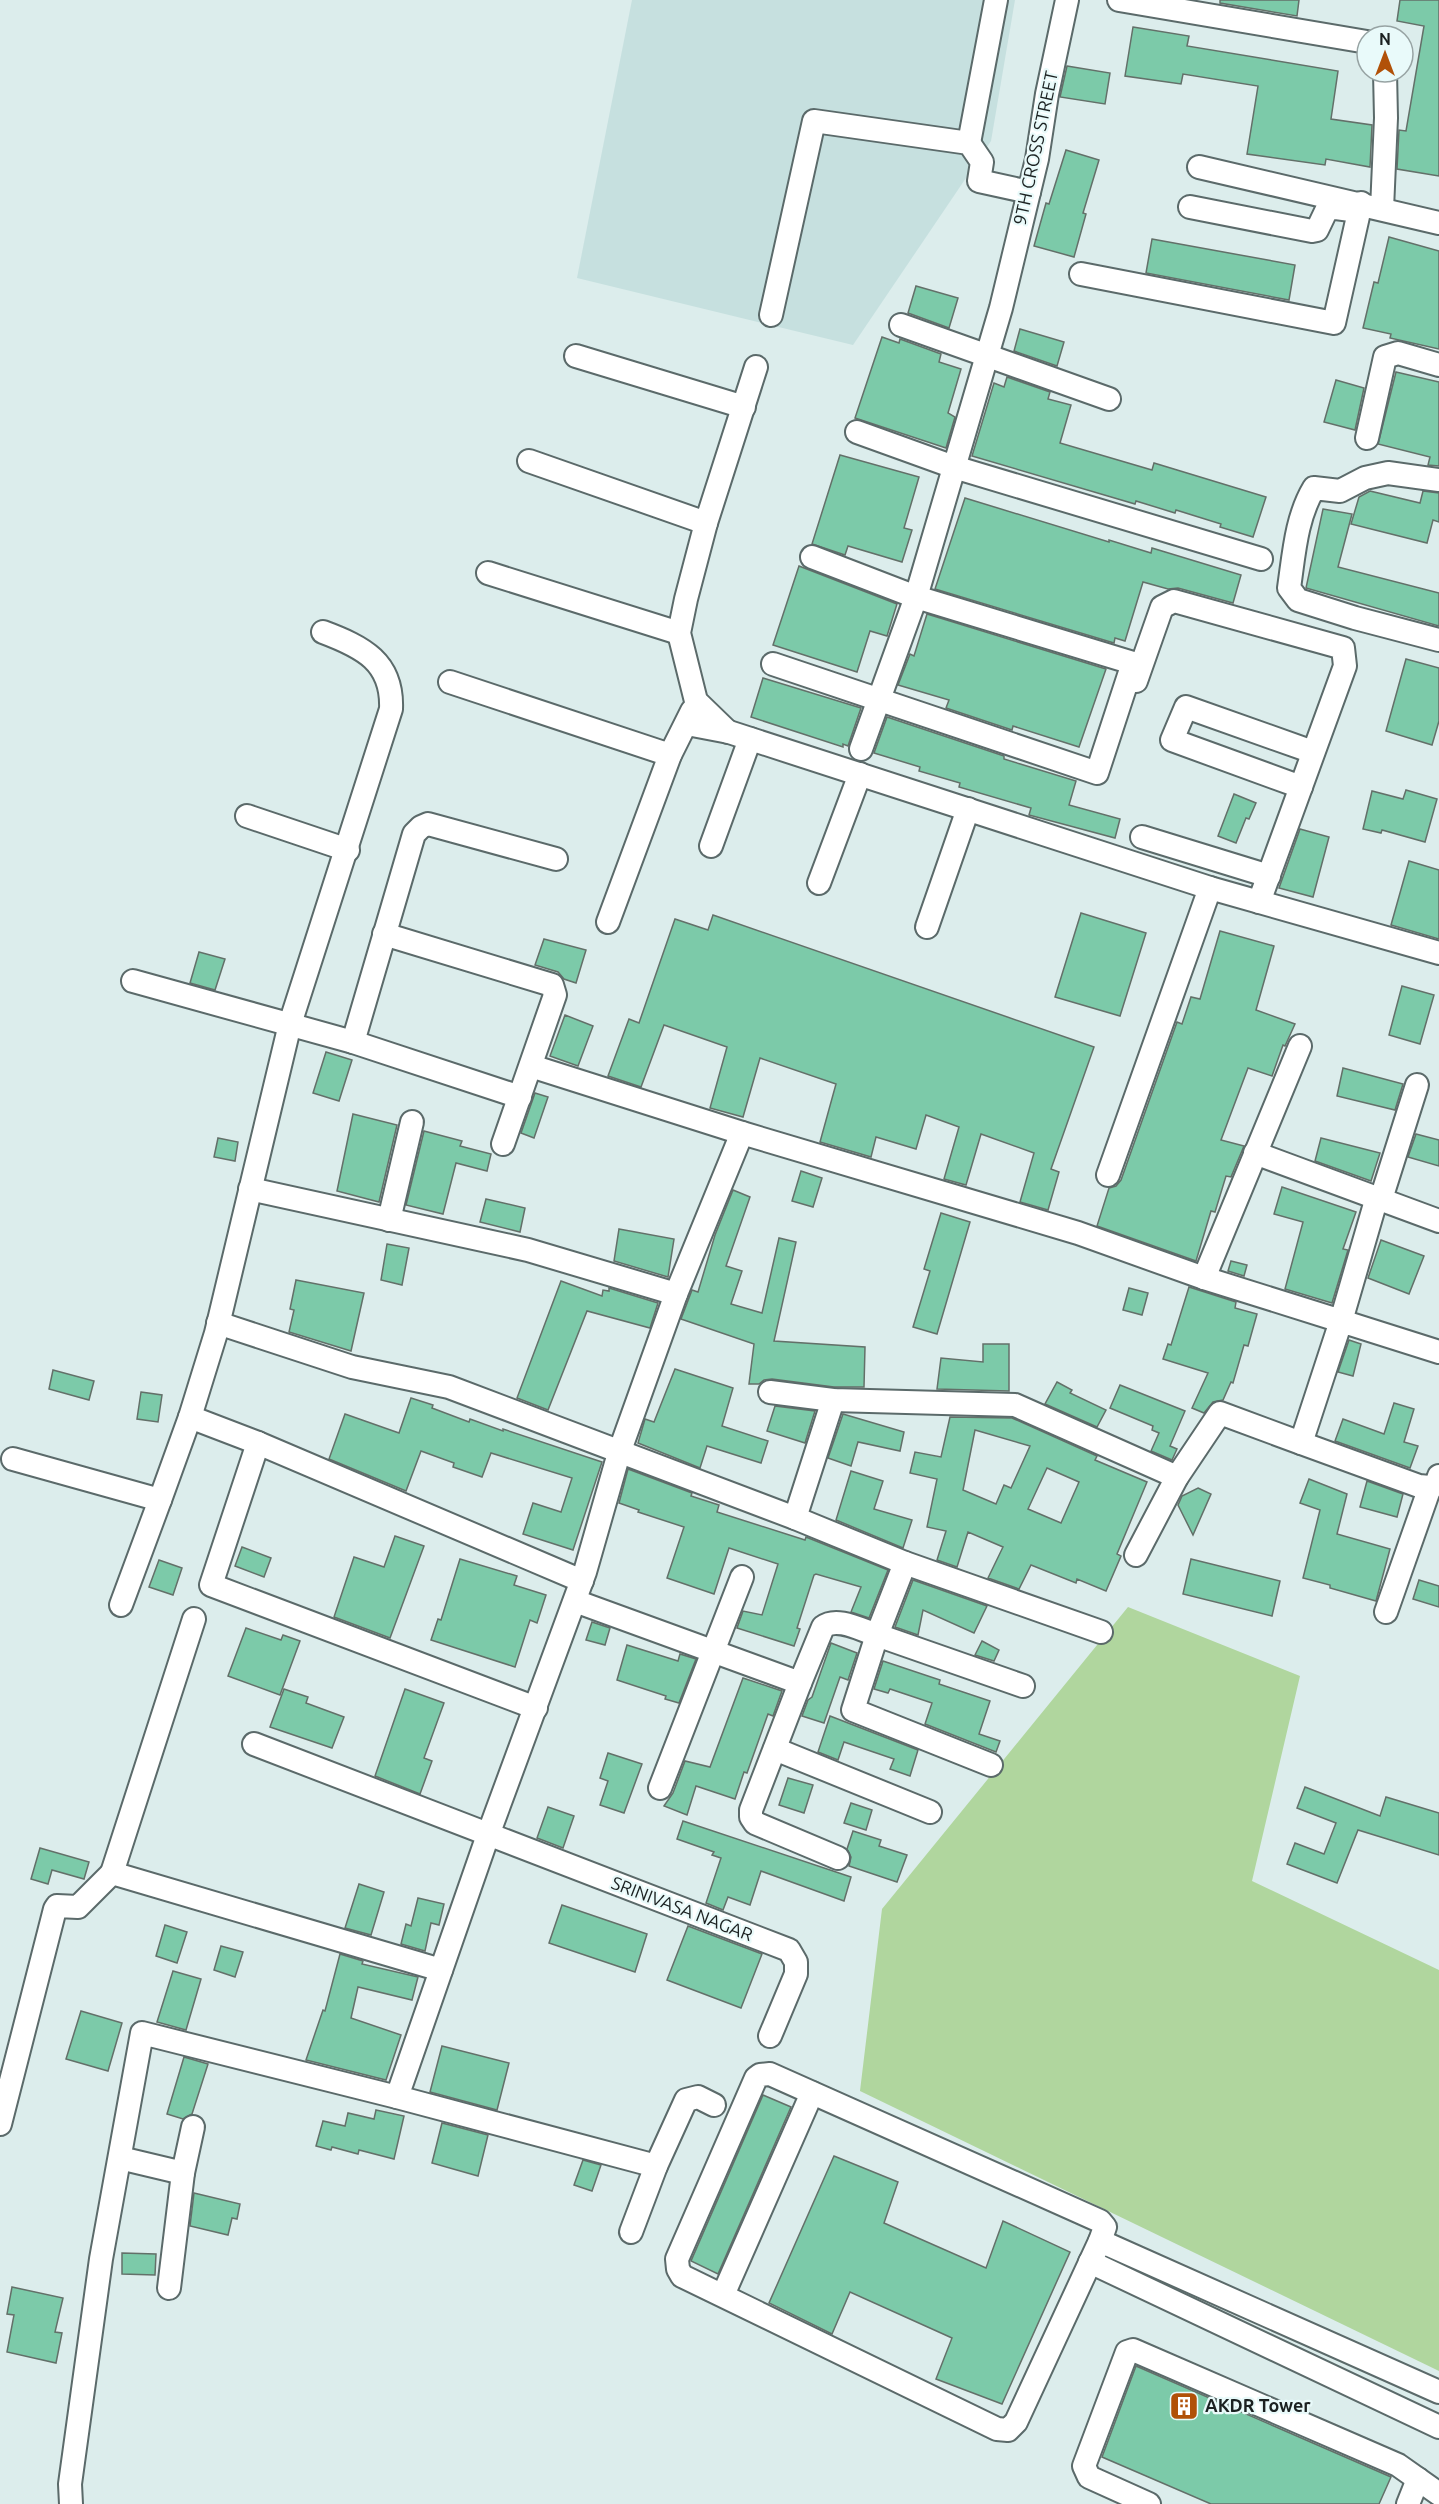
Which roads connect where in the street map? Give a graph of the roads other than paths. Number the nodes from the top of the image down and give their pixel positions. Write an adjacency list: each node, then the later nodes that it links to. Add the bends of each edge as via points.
1 (996, 0): 6 (street)
2 (1067, 0): 8 (street, 9TH CROSS STREET)
3 (1119, 0): 4 (street)
4 (1355, 40)
5 (1385, 84): 10 (street, via 1386,118)
6 (969, 143): 8 (street, via 982,162 979,181); 13 (street, via 814,121)
7 (1200, 166): 10 (street)
8 (1029, 192): 16 (street, 9TH CROSS STREET)
9 (1190, 207): 10 (street, via 1312,231 1317,230 1328,207)
10 (1367, 208): 11 (street); 12 (street, via 1334,323)
11 (1439, 223)
12 (1081, 274)
13 (771, 315)
14 (901, 325): 16 (street)
15 (576, 356): 20 (street)
16 (987, 356): 19 (street); 24 (street, 9TH CROSS STREET)
17 (1439, 365): 22 (street, via 1398,353 1385,357)
18 (756, 368): 20 (street)
19 (1109, 399)
20 (744, 407): 26 (street)
21 (857, 432): 24 (street)
22 (1367, 438)
23 (529, 461): 26 (street)
24 (954, 467): 28 (street); 30 (street, 9TH CROSS STREET)
25 (1439, 480): 33 (street, via 1388,473 1365,478 1340,491 1314,488 1304,504 1289,588 1298,600)
26 (706, 523): 32 (street)
27 (812, 557): 30 (street)
28 (1261, 559)
29 (488, 573): 32 (street)
30 (916, 597): 36 (street, 9TH CROSS STREET); 36 (street, via 1133,663 1097,773)
31 (323, 632): 50 (street, via 352,643 375,659 389,682 392,697)
32 (679, 633): 37 (street)
33 (1439, 640)
34 (773, 664): 36 (street)
35 (450, 682): 43 (street)
36 (880, 698): 41 (street, 9TH CROSS STREET)
37 (696, 701): 38 (street); 40 (street)
38 (687, 724): 40 (street); 43 (street)
39 (1119, 731): 42 (street, via 1162,607 1174,601 1343,648 1346,666)
40 (739, 736): 44 (street); 49 (street)
41 (861, 749)
42 (1313, 752): 45 (street); 45 (street, via 1186,706 1172,740)
43 (670, 755): 56 (street)
44 (860, 774): 46 (street); 53 (street)
45 (1301, 787): 52 (street)
46 (968, 809): 54 (street); 57 (street)
47 (247, 816): 50 (street)
48 (1142, 837): 52 (street)
49 (711, 846)
50 (348, 849): 61 (street)
51 (556, 859): 58 (street, via 428,824 421,827 414,834)
52 (1269, 876): 55 (street)
53 (819, 883)
54 (1210, 888): 55 (street); 71 (street)
55 (1259, 902): 59 (street)
56 (608, 922)
57 (927, 927)
58 (384, 934): 62 (street); 64 (street, via 552,985 555,994)
59 (1439, 953)
60 (133, 981): 61 (street)
61 (290, 1024): 62 (street); 72 (street)
62 (353, 1042): 66 (street)
63 (1300, 1046): 70 (street)
64 (531, 1066): 66 (street); 68 (street)
65 (1417, 1085): 73 (street)
66 (520, 1097): 69 (street)
67 (412, 1122): 74 (street)
68 (742, 1133): 76 (street, via 1078,1233); 77 (street)
69 (503, 1144)
70 (1255, 1153): 73 (street); 76 (street)
71 (1108, 1175)
72 (250, 1189): 74 (street); 79 (street)
73 (1379, 1198): 75 (street); 78 (street)
74 (389, 1220): 77 (street, via 528,1250)
75 (1439, 1221)
76 (1204, 1278): 78 (street)
77 (676, 1294): 86 (street)
78 (1341, 1320): 80 (street); 85 (street)
79 (218, 1323): 83 (street); 86 (street, via 352,1367 449,1388)
80 (1439, 1352)
81 (770, 1392): 82 (street)
82 (833, 1400): 88 (street, via 1015,1406); 91 (street)
83 (189, 1417): 84 (street); 90 (street)
84 (258, 1443): 95 (street); 104 (street, via 211,1585)
85 (1301, 1443): 88 (street, via 1220,1413); 89 (street, via 1419,1486)
86 (619, 1453): 91 (street); 95 (street)
87 (13, 1459): 90 (street)
88 (1177, 1477): 92 (street)
89 (1435, 1482): 97 (street)
90 (160, 1500): 96 (street)
91 (795, 1518): 93 (street)
92 (1136, 1555)
93 (905, 1563): 99 (street); 100 (street)
94 (742, 1577): 101 (street)
95 (578, 1591): 101 (street); 104 (street)
96 (121, 1605)
97 (1386, 1612)
98 (194, 1619): 112 (street)
99 (1101, 1632)
100 (877, 1635): 102 (street, via 829,1622 823,1627); 103 (street); 107 (street, via 853,1710)
101 (714, 1652): 102 (street); 108 (street)
102 (800, 1683): 106 (street)
103 (1023, 1686)
104 (536, 1708): 110 (street)
105 (254, 1744): 110 (street)
106 (775, 1749): 109 (street); 111 (street, via 751,1817 755,1823)
107 (991, 1765)
108 (660, 1788)
109 (930, 1812)
110 (488, 1835): 113 (street); 114 (street, SRINIVASA NAGAR, via 789,1950 796,1962 796,1974)
111 (838, 1858)
112 (112, 1873): 113 (street); 118 (street, via 78,1907 55,1909)
113 (441, 1970): 116 (street)
114 (770, 2036)
115 (812, 2093): 124 (street, via 1100,2221 1105,2227); 127 (street); 127 (street, via 770,2074 756,2078 677,2259 682,2276)
116 (398, 2097): 120 (street, via 142,2033); 121 (street)
117 (714, 2105): 121 (street, via 698,2097 686,2100)
118 (0, 2124)
119 (193, 2127): 122 (street)
120 (120, 2158): 122 (street); 132 (street, via 101,2259 70,2484)
121 (656, 2166): 123 (street)
122 (183, 2173): 126 (street)
123 (632, 2232)
124 (1100, 2241): 125 (street); 128 (street)
125 (1090, 2262): 127 (street, via 1016,2422 1008,2430 997,2429); 129 (street)
126 (169, 2288)
127 (723, 2295)
128 (1439, 2392)
129 (1439, 2427)
130 (1418, 2479): 131 (street); 133 (street, via 1398,2465 1133,2350 1127,2352 1084,2466 1089,2477); 134 (street)
131 (1439, 2494)
132 (71, 2504)
133 (1149, 2504)
134 (1407, 2504)

